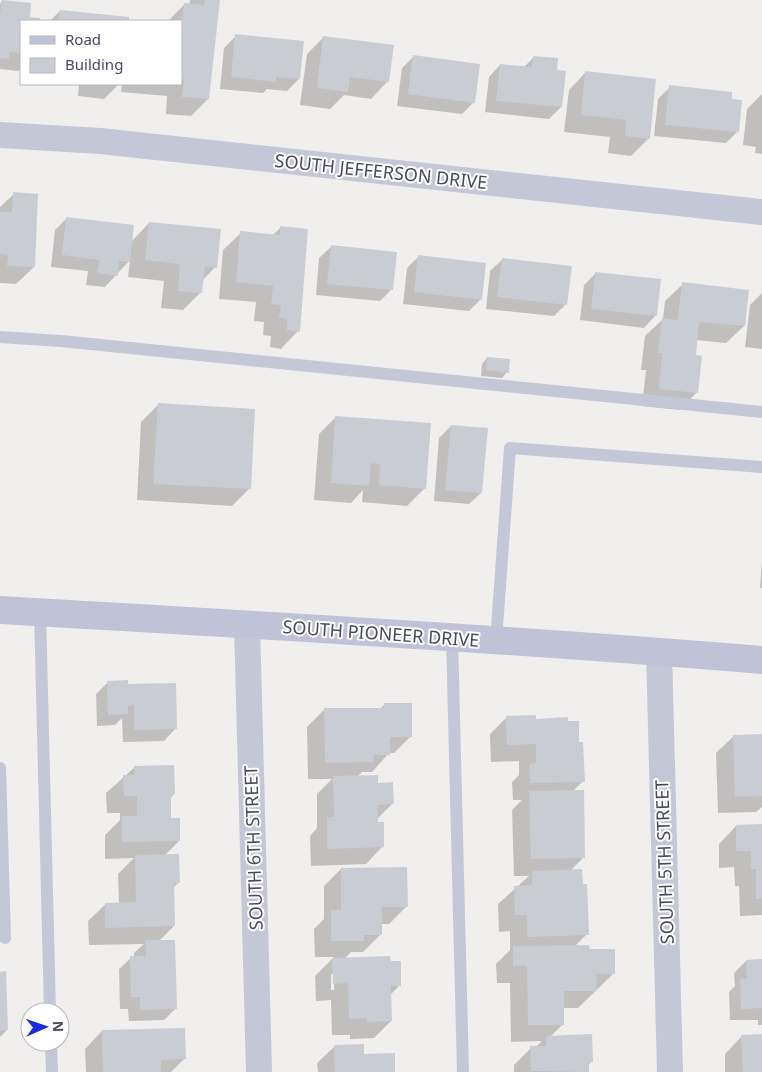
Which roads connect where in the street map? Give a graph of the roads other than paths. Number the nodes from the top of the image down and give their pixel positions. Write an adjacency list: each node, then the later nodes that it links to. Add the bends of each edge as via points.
1 (0, 135): 2 (street, SOUTH JEFFERSON DRIVE, via 100,141)
2 (762, 212)
3 (0, 338): 4 (lane, via 61,341)
4 (762, 412)
5 (762, 467): 10 (lane, via 510,448)
6 (0, 610): 7 (street, SOUTH PIONEER DRIVE)
7 (40, 613): 8 (street, SOUTH PIONEER DRIVE); 15 (lane)
8 (247, 625): 9 (street, SOUTH PIONEER DRIVE); 18 (street, SOUTH 6TH STREET)
9 (452, 638): 10 (street, SOUTH PIONEER DRIVE); 19 (lane)
10 (496, 641): 11 (street, SOUTH PIONEER DRIVE)
11 (659, 651): 12 (street, SOUTH PIONEER DRIVE); 20 (street, SOUTH 5TH STREET)
12 (762, 660)
13 (0, 768): 14 (lane)
14 (5, 938)
15 (50, 1002)
16 (51, 1052): 17 (lane)
17 (52, 1072)
18 (259, 1072)
19 (463, 1072)
20 (670, 1072)

